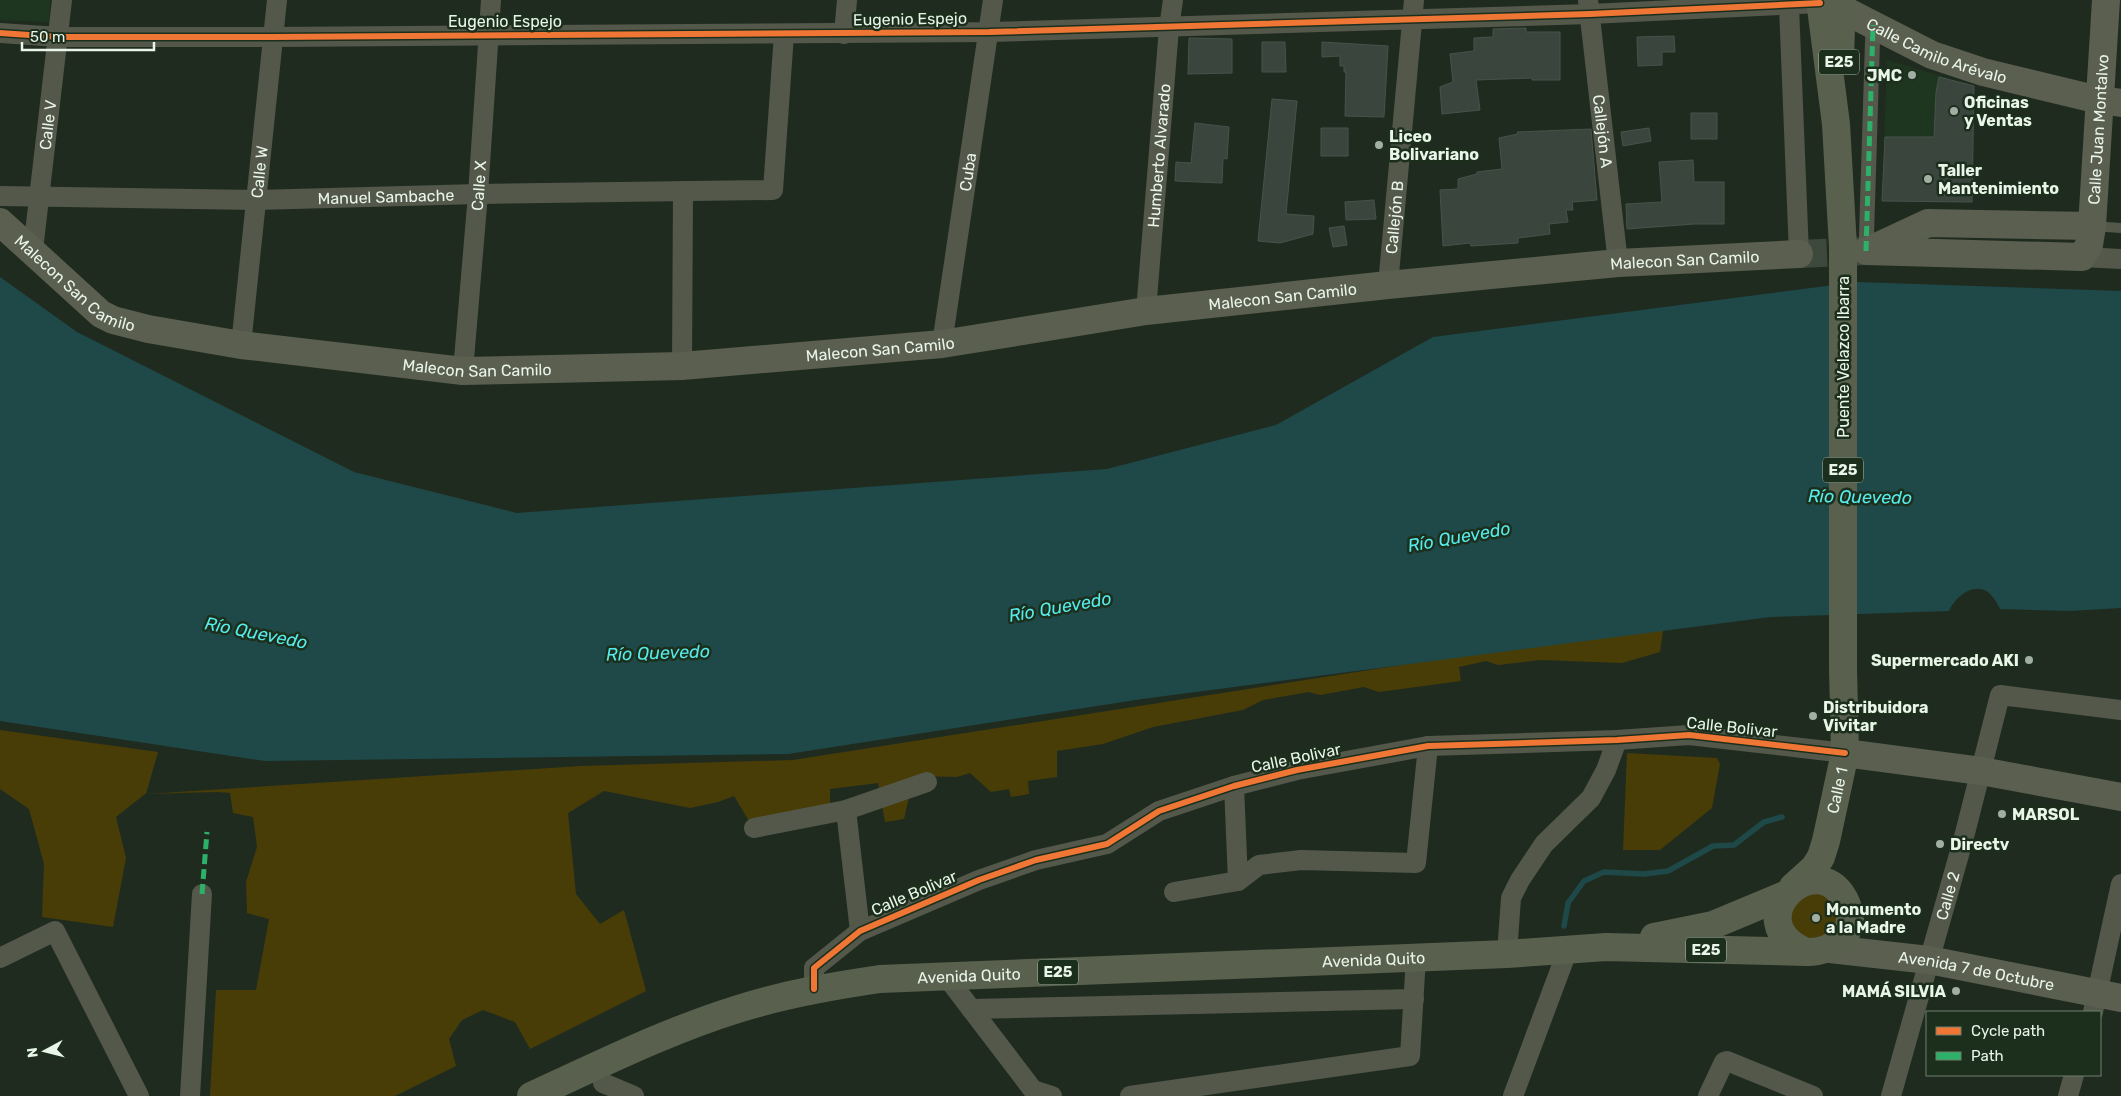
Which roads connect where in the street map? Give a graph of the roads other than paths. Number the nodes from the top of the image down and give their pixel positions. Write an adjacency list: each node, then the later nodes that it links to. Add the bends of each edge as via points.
1 (62, 0): 19 (street, Calle V)
2 (276, 0): 20 (street, Calle W)
3 (491, 0): 18 (street, Calle X)
4 (848, 0): 17 (street)
5 (993, 0): 14 (street, Cuba)
6 (1174, 0): 13 (street, Humberto Alvarado)
7 (2106, 0): 21 (main road, Calle Juan Montalvo)
8 (1828, 3): 9 (street, Eugenio Espejo); 12 (main road, Calle Camilo Arévalo); 42 (highway, Puente Velazco Ibarra / E25, via 1843,272)
9 (1789, 6): 10 (street, Eugenio Espejo); 32 (street)
10 (1589, 7): 11 (street, Eugenio Espejo); 35 (street, Callejón A)
11 (1413, 10): 13 (street, Eugenio Espejo); 36 (street, Callejón B)
12 (1873, 25): 21 (main road, Calle Camilo Arévalo, via 1932,55 1983,72); 31 (street)
13 (1169, 28): 14 (street, Eugenio Espejo); 37 (street, Humberto Alvarado)
14 (989, 32): 17 (street, Eugenio Espejo); 38 (street, Cuba)
15 (0, 33): 19 (street, Eugenio Espejo)
16 (784, 34): 17 (street, Eugenio Espejo); 18 (street, Eugenio Espejo); 22 (street, Manuel Sambache, via 773,190)
17 (844, 34)
18 (488, 35): 20 (street, Eugenio Espejo); 23 (street, Calle X)
19 (59, 37): 20 (street, Eugenio Espejo); 25 (street, Calle V)
20 (273, 37): 26 (street, Calle W)
21 (2110, 102): 28 (main road, Calle Juan Montalvo)
22 (683, 191): 23 (street, Manuel Sambache); 40 (street)
23 (478, 194): 26 (street, Manuel Sambache); 41 (street, Calle X)
24 (0, 196): 25 (street, Manuel Sambache)
25 (39, 197): 26 (street, Manuel Sambache); 30 (street, Calle V)
26 (256, 200): 39 (street, Calle W)
27 (0, 222): 30 (main road, Malecon San Camilo)
28 (2092, 226): 29 (lane); 31 (main road, via 1928,223); 33 (main road, Calle Juan Montalvo, via 2089,245)
29 (2121, 228)
30 (34, 250): 39 (main road, Malecon San Camilo, via 101,314 112,320)
31 (1866, 251): 33 (main road)
32 (1799, 254): 35 (main road, Malecon San Camilo)
33 (2082, 257): 34 (street)
34 (2121, 260)
35 (1618, 263): 36 (main road, Malecon San Camilo)
36 (1388, 285): 37 (main road, Malecon San Camilo)
37 (1146, 311): 38 (main road, Malecon San Camilo)
38 (942, 344): 40 (main road, Malecon San Camilo)
39 (241, 345): 41 (main road, Malecon San Camilo)
40 (682, 366): 41 (main road, Malecon San Camilo)
41 (463, 371)
42 (1843, 668): 46 (highway, Calle 1 / E25)
43 (2121, 710): 47 (street, Calle 2, via 2000,696)
44 (1617, 740): 45 (street, Calle Bolivar); 46 (street, Calle Bolivar, via 1689,735); 64 (street, via 1591,798 1544,844 1520,880 1511,898)
45 (1428, 746): 49 (street, Calle Bolivar, via 1297,770); 54 (street, via 1416,863 1300,860 1260,865)
46 (1845, 753): 47 (main road, Calle Bolivar); 52 (highway, Calle 1 / E25)
47 (1981, 771): 50 (main road, Calle Bolivar); 67 (street, Calle 2)
48 (927, 782): 51 (street)
49 (1234, 786): 54 (street); 60 (street, Calle Bolivar, via 1159,811 1107,844 1028,863 979,880)
50 (2121, 797)
51 (846, 810): 53 (street); 60 (street)
52 (1829, 823): 56 (highway, Calle 1 / E25, via 1831,866); 57 (highway, Calle 1 / E25, via 1821,857)
53 (754, 828)
54 (1238, 881): 58 (street)
55 (2121, 884): 71 (street)
56 (1836, 889): 57 (highway, E25, via 1815,881 1804,882); 63 (highway, E25, via 1849,908 1847,931 1840,942)
57 (1789, 891): 61 (highway, Avenida Quito / E25, via 1713,925); 63 (highway, via 1780,905 1780,928 1795,947)
58 (1174, 892)
59 (202, 894): 76 (street)
60 (860, 930): 69 (street, Calle Bolivar, via 814,968)
61 (1606, 947): 62 (highway, Avenida Quito / E25); 63 (highway, Avenida Quito / E25)
62 (1568, 950): 64 (highway, Avenida Quito / E25); 81 (street)
63 (1818, 951): 67 (main road, Avenida 7 de Octubre)
64 (1507, 954): 65 (highway, Avenida Quito / E25)
65 (1416, 957): 68 (highway, Avenida Quito / E25); 70 (street)
66 (0, 958): 75 (street, via 55,931)
67 (1929, 960): 71 (main road, Avenida 7 de Octubre); 84 (street, Calle 2)
68 (946, 976): 69 (highway, Avenida Quito / E25, via 880,979); 72 (street)
69 (814, 989): 74 (highway, Avenida Quito / E25, via 738,1009 673,1032)
70 (1414, 999): 72 (street); 80 (street, via 1410,1056)
71 (2104, 1001)
72 (971, 1009): 79 (street, via 1033,1090)
73 (2074, 1076): 85 (street)
74 (599, 1082): 77 (highway, Avenida Quito / E25); 78 (street)
75 (139, 1096)
76 (190, 1096)
77 (531, 1096)
78 (634, 1096)
79 (1052, 1096)
80 (1130, 1096)
81 (1513, 1096)
82 (1708, 1096): 83 (street, via 1727,1060)
83 (1813, 1096)
84 (1891, 1096)
85 (2068, 1096)

